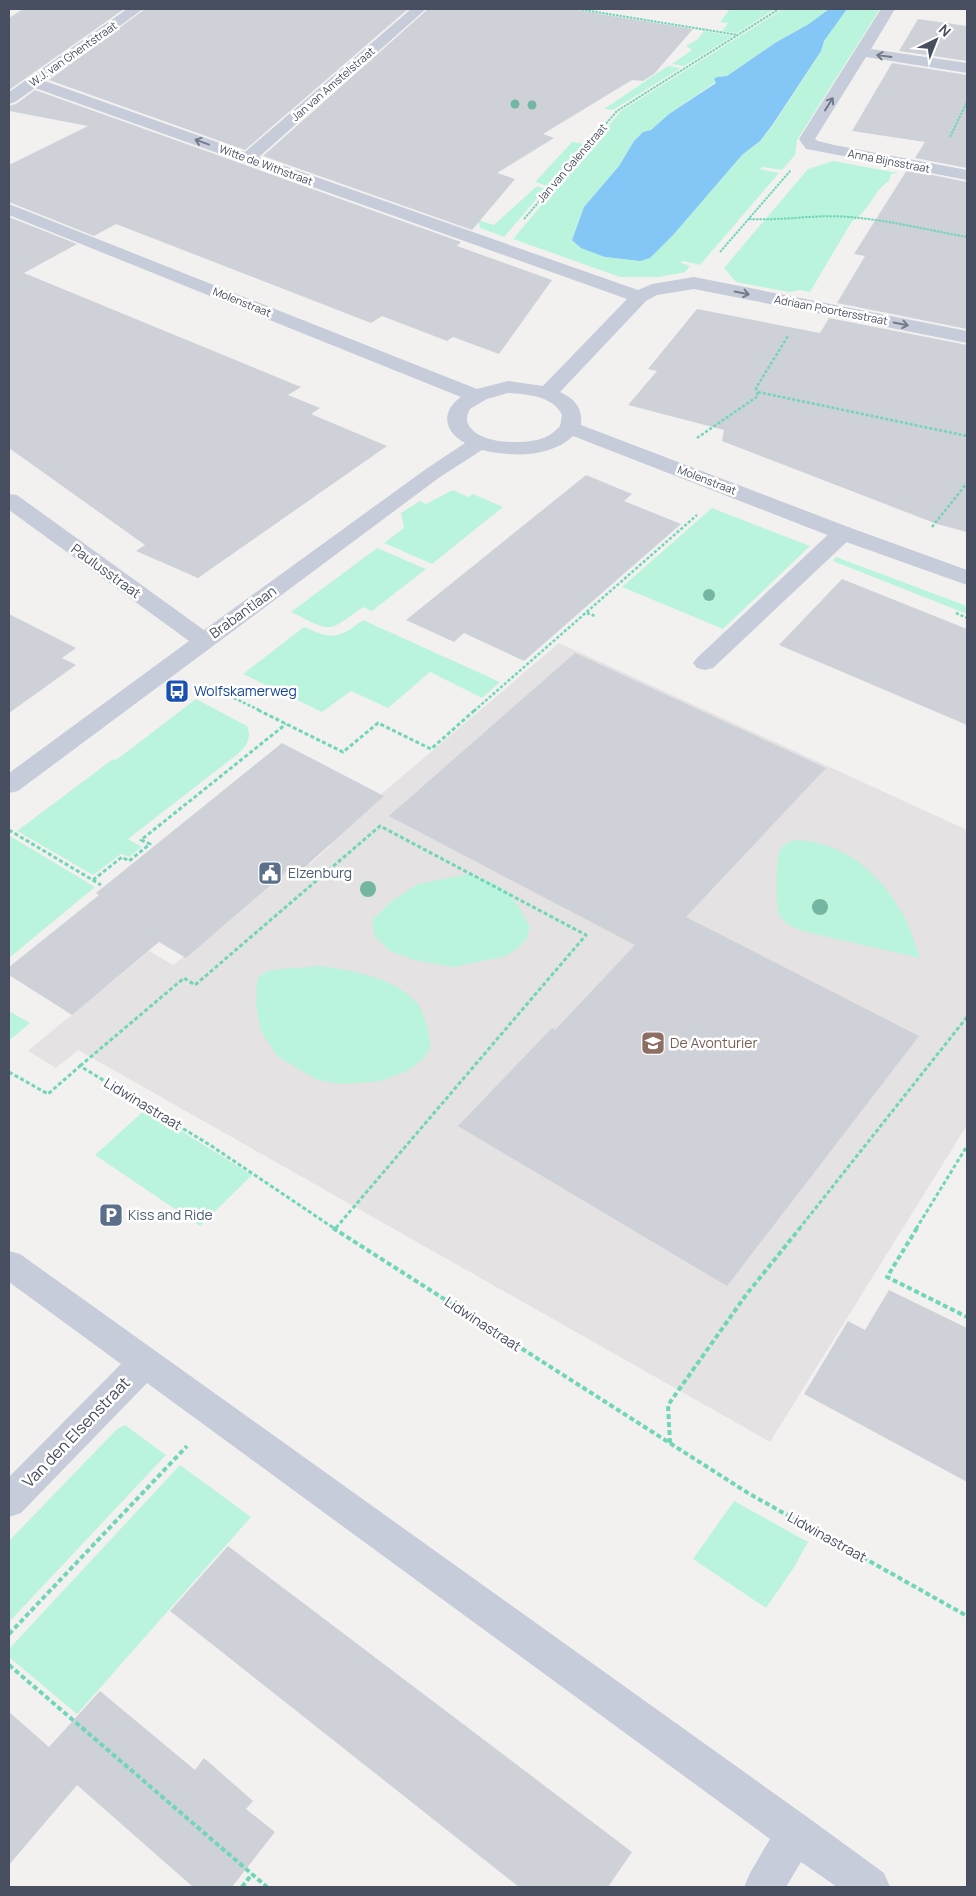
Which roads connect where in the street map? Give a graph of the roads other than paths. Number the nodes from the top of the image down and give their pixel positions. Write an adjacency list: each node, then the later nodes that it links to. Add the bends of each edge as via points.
1 (136, 9): 6 (street, W.J. van Ghentstraat)
2 (419, 9): 8 (street, Jan van Amstelstraat)
3 (888, 9): 4 (street)
4 (861, 52): 5 (street, one-way to 4); 9 (street, Anna Bijnsstraat, one-way to 4, via 812,145 807,139)
5 (967, 68)
6 (33, 82): 7 (street, W.J. van Ghentstraat); 8 (street, Witte de Withstraat, one-way to 6)
7 (9, 99)
8 (248, 158): 11 (street, Witte de Withstraat)
9 (967, 175)
10 (9, 209): 14 (street, Molenstraat)
11 (639, 297): 12 (street, Adriaan Poortersstraat, one-way to 12, via 652,290 694,283); 13 (street)
12 (967, 337)
13 (547, 393): 14 (street, via 508,387); 15 (street, via 565,404 571,412)
14 (476, 395): 16 (street, via 458,411 457,420 461,429)
15 (570, 428): 16 (street, via 557,439 531,447 502,448); 18 (street, Molenstraat)
16 (480, 442): 20 (street, Brabantlaan, via 433,472)
17 (9, 500): 20 (street, Paulusstraat)
18 (843, 533): 19 (street, Molenstraat); 21 (street)
19 (967, 578)
20 (204, 641): 22 (street, Brabantlaan)
21 (705, 664)
22 (9, 785)
23 (9, 1264): 24 (street)
24 (144, 1363): 25 (street, Van den Elsenstraat); 26 (street)
25 (9, 1501)
26 (796, 1833): 27 (street); 28 (street)
27 (764, 1887)
28 (870, 1887)

